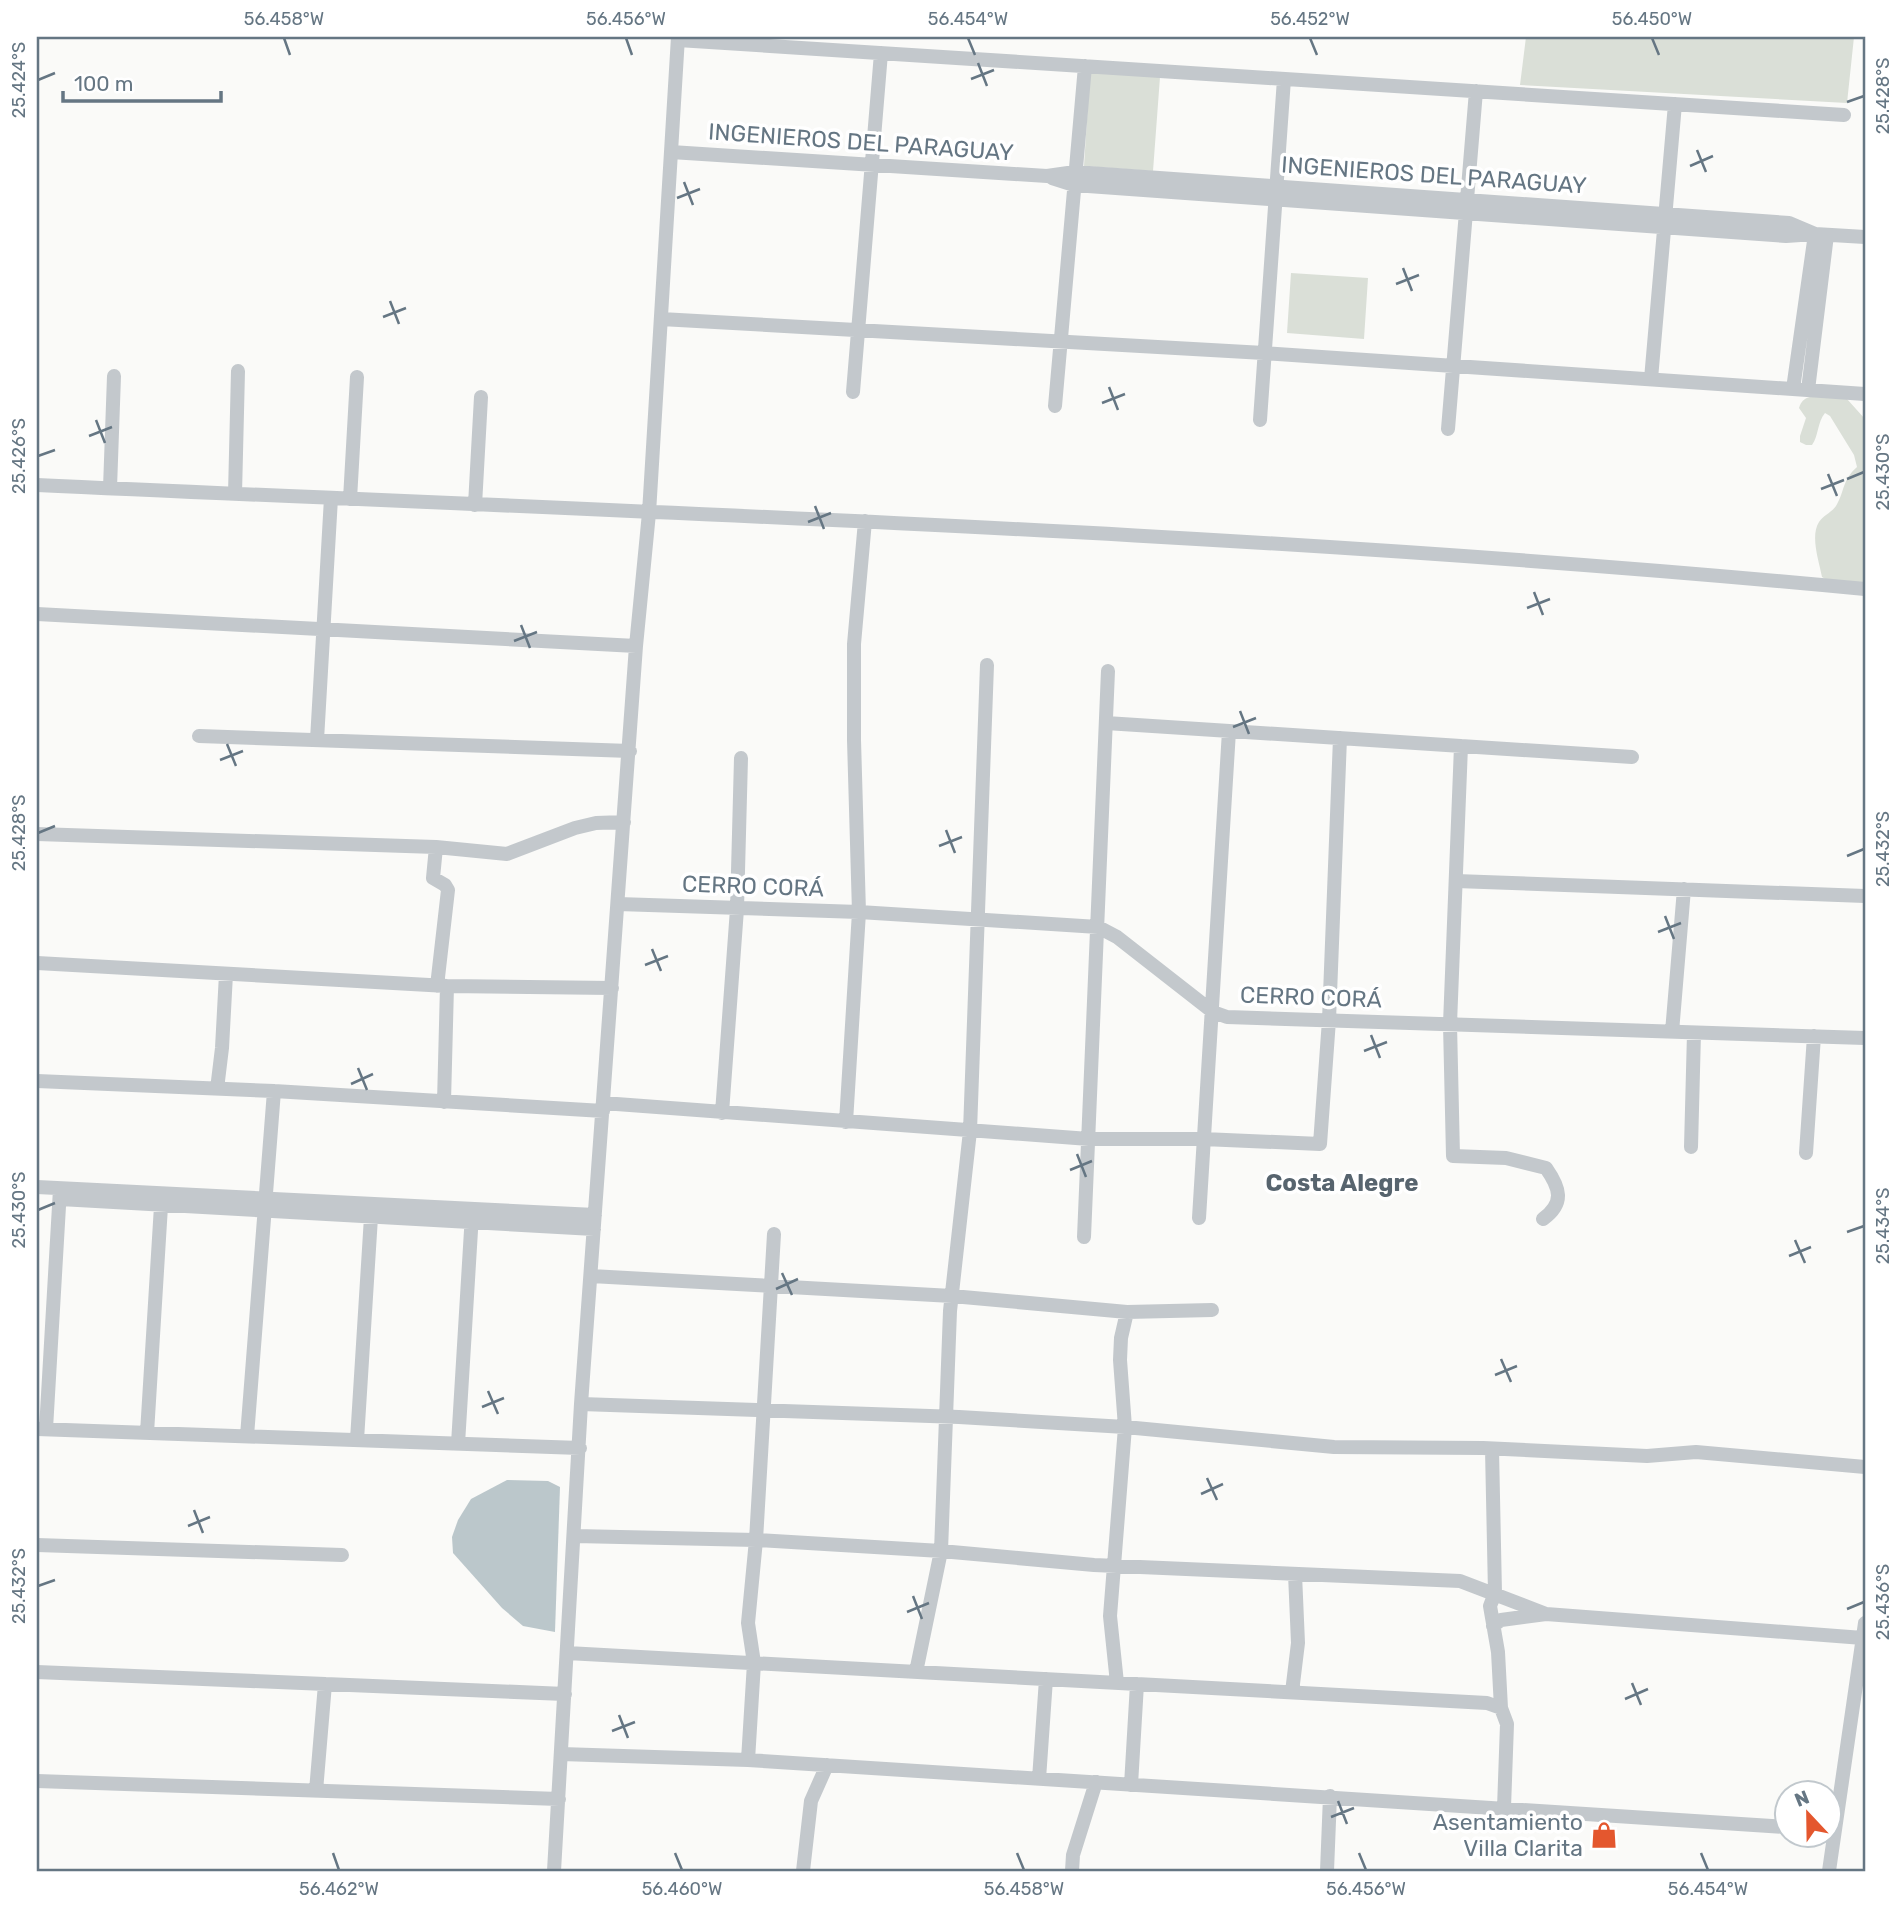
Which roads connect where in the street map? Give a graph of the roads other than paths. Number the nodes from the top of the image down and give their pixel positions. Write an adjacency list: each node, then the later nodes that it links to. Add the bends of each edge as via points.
1 (678, 38): 2 (street); 8 (street)
2 (881, 53): 3 (street); 9 (street)
3 (1085, 66): 4 (street); 10 (street)
4 (1284, 79): 5 (street); 11 (street)
5 (1476, 91): 6 (street); 12 (street)
6 (1675, 104): 7 (street); 13 (street)
7 (1844, 115)
8 (671, 152): 9 (street, INGENIEROS DEL PARAGUAY); 16 (street)
9 (872, 165): 10 (street, INGENIEROS DEL PARAGUAY); 17 (street)
10 (1075, 179): 11 (street, INGENIEROS DEL PARAGUAY); 18 (street)
11 (1276, 193): 12 (street, INGENIEROS DEL PARAGUAY); 19 (street)
12 (1467, 207): 13 (street, INGENIEROS DEL PARAGUAY); 20 (street)
13 (1664, 221): 14 (street, INGENIEROS DEL PARAGUAY, via 1789,223); 24 (street)
14 (1821, 234): 15 (street, INGENIEROS DEL PARAGUAY); 25 (street); 26 (street)
15 (1865, 237)
16 (661, 319): 17 (street); 39 (street)
17 (858, 330): 18 (street); 27 (street)
18 (1060, 342): 19 (street); 30 (street)
19 (1264, 353): 20 (street); 31 (street)
20 (1453, 366): 24 (street); 32 (street)
21 (237, 371): 35 (street)
22 (114, 376): 34 (street)
23 (357, 377): 37 (street)
24 (1651, 379): 25 (street)
25 (1793, 389): 26 (street)
26 (1808, 390): 28 (street)
27 (853, 392)
28 (1865, 394)
29 (481, 397): 38 (street)
30 (1055, 406)
31 (1260, 420)
32 (1448, 429)
33 (37, 485): 34 (street)
34 (110, 488): 35 (street)
35 (235, 494): 36 (street)
36 (331, 498): 37 (street); 43 (street)
37 (350, 499): 38 (street)
38 (475, 505): 39 (street)
39 (649, 513): 40 (street); 44 (street)
40 (865, 521): 41 (street, via 1269,542); 64 (street, via 854,644)
41 (1865, 589)
42 (37, 614): 43 (street)
43 (324, 630): 44 (street); 51 (street)
44 (636, 646): 53 (street)
45 (987, 665): 65 (street)
46 (1108, 671): 47 (street)
47 (1106, 723): 48 (street); 66 (street)
48 (1229, 731): 50 (street); 71 (street)
49 (199, 736): 51 (street)
50 (1340, 738): 52 (street); 72 (street)
51 (317, 740): 53 (street)
52 (1461, 746): 54 (street); 59 (street)
53 (630, 751): 56 (street)
54 (1632, 757)
55 (741, 758): 63 (street)
56 (624, 822): 58 (street, via 575,828 507,854); 62 (street)
57 (37, 834): 58 (street)
58 (436, 847): 69 (street, via 433,878 448,890)
59 (1456, 881): 60 (street); 73 (street)
60 (1684, 889): 61 (street); 74 (street)
61 (1865, 895)
62 (618, 904): 63 (street, CERRO CORÁ); 70 (street)
63 (737, 909): 64 (street, CERRO CORÁ); 83 (street)
64 (859, 912): 65 (street, CERRO CORÁ); 84 (street)
65 (977, 918): 66 (street, CERRO CORÁ); 85 (street)
66 (1098, 927): 71 (street, CERRO CORÁ); 86 (street)
67 (37, 963): 68 (street)
68 (226, 974): 69 (street); 79 (street)
69 (442, 986): 70 (street); 81 (street)
70 (612, 988): 82 (street)
71 (1213, 1012): 72 (street, CERRO CORÁ, via 1227,1017); 87 (street)
72 (1329, 1020): 73 (street, CERRO CORÁ); 87 (street, via 1320,1144)
73 (1450, 1024): 74 (street, CERRO CORÁ); 97 (street, via 1453,1156 1506,1158 1546,1168 1558,1184 1559,1196 1553,1212)
74 (1672, 1032): 75 (street, CERRO CORÁ)
75 (1694, 1033): 76 (street, CERRO CORÁ); 88 (street)
76 (1814, 1036): 77 (street, CERRO CORÁ); 89 (street)
77 (1865, 1038)
78 (37, 1081): 79 (street)
79 (217, 1089): 80 (street)
80 (274, 1091): 81 (street); 92 (street)
81 (444, 1101): 82 (street)
82 (603, 1107): 83 (street); 98 (street)
83 (722, 1112): 84 (street)
84 (846, 1122): 85 (street)
85 (970, 1131): 86 (street); 103 (street)
86 (1089, 1139): 87 (street); 100 (street)
87 (1203, 1139): 96 (street)
88 (1691, 1147)
89 (1806, 1153)
90 (37, 1188): 91 (street)
91 (60, 1194): 92 (street); 93 (street); 107 (street)
92 (265, 1205): 93 (street); 94 (street); 95 (street); 114 (street)
93 (161, 1206): 113 (street)
94 (472, 1216): 95 (street); 98 (street); 116 (street)
95 (371, 1217): 115 (street)
96 (1199, 1218)
97 (1544, 1219)
98 (595, 1222): 101 (street)
99 (774, 1234): 102 (street)
100 (1084, 1237)
101 (591, 1276): 102 (street); 108 (street)
102 (771, 1286): 103 (street); 109 (street)
103 (952, 1296): 105 (street); 110 (street)
104 (1212, 1310): 105 (street)
105 (1127, 1312): 111 (street, via 1120,1360)
106 (37, 1316): 107 (street)
107 (52, 1316): 112 (street)
108 (581, 1404): 109 (street); 117 (street)
109 (763, 1410): 110 (street); 121 (street)
110 (946, 1417): 111 (street); 123 (street)
111 (1125, 1427): 118 (street, via 1334,1447); 125 (street)
112 (41, 1429): 113 (street)
113 (147, 1433): 114 (street)
114 (247, 1436): 115 (street)
115 (357, 1440): 116 (street)
116 (458, 1444): 117 (street)
117 (580, 1448): 120 (street)
118 (1492, 1449): 119 (street, via 1647,1455 1696,1452); 127 (street)
119 (1865, 1468)
120 (575, 1535): 121 (street); 132 (street)
121 (755, 1540): 123 (street); 133 (street, via 748,1623)
122 (37, 1545): 124 (street)
123 (941, 1551): 125 (street); 135 (street)
124 (342, 1555)
125 (1115, 1566): 126 (street); 137 (street, via 1110,1630)
126 (1295, 1574): 127 (street, via 1460,1581); 140 (street, via 1298,1643)
127 (1495, 1593): 128 (street); 130 (street, via 1490,1606)
128 (1546, 1614): 130 (street, via 1501,1620); 131 (street)
129 (1865, 1623): 131 (street)
130 (1493, 1626): 142 (street)
131 (1863, 1638): 146 (street)
132 (567, 1653): 133 (street); 141 (street)
133 (754, 1663): 135 (street); 144 (street)
134 (37, 1672): 138 (street)
135 (916, 1672): 136 (street)
136 (1046, 1679): 137 (street); 147 (street)
137 (1117, 1683): 139 (street)
138 (325, 1684): 141 (street); 151 (street)
139 (1137, 1684): 140 (street); 150 (street)
140 (1292, 1692): 142 (street, via 1487,1703)
141 (565, 1694): 143 (street)
142 (1501, 1708): 154 (street, via 1507,1724)
143 (561, 1754): 144 (street); 153 (street)
144 (748, 1760): 145 (street)
145 (827, 1765): 147 (street); 158 (street, via 811,1801)
146 (1840, 1778)
147 (1040, 1779): 149 (street)
148 (37, 1781): 151 (street)
149 (1096, 1782): 150 (street); 159 (street)
150 (1131, 1784): 152 (street)
151 (316, 1791): 153 (street)
152 (1330, 1797): 154 (street); 160 (street)
153 (559, 1799): 157 (street)
154 (1504, 1808): 155 (street)
155 (1772, 1826)
156 (1831, 1848): 161 (street)
157 (554, 1871)
158 (803, 1871)
159 (1072, 1871)
160 (1327, 1871)
161 (1829, 1871)

